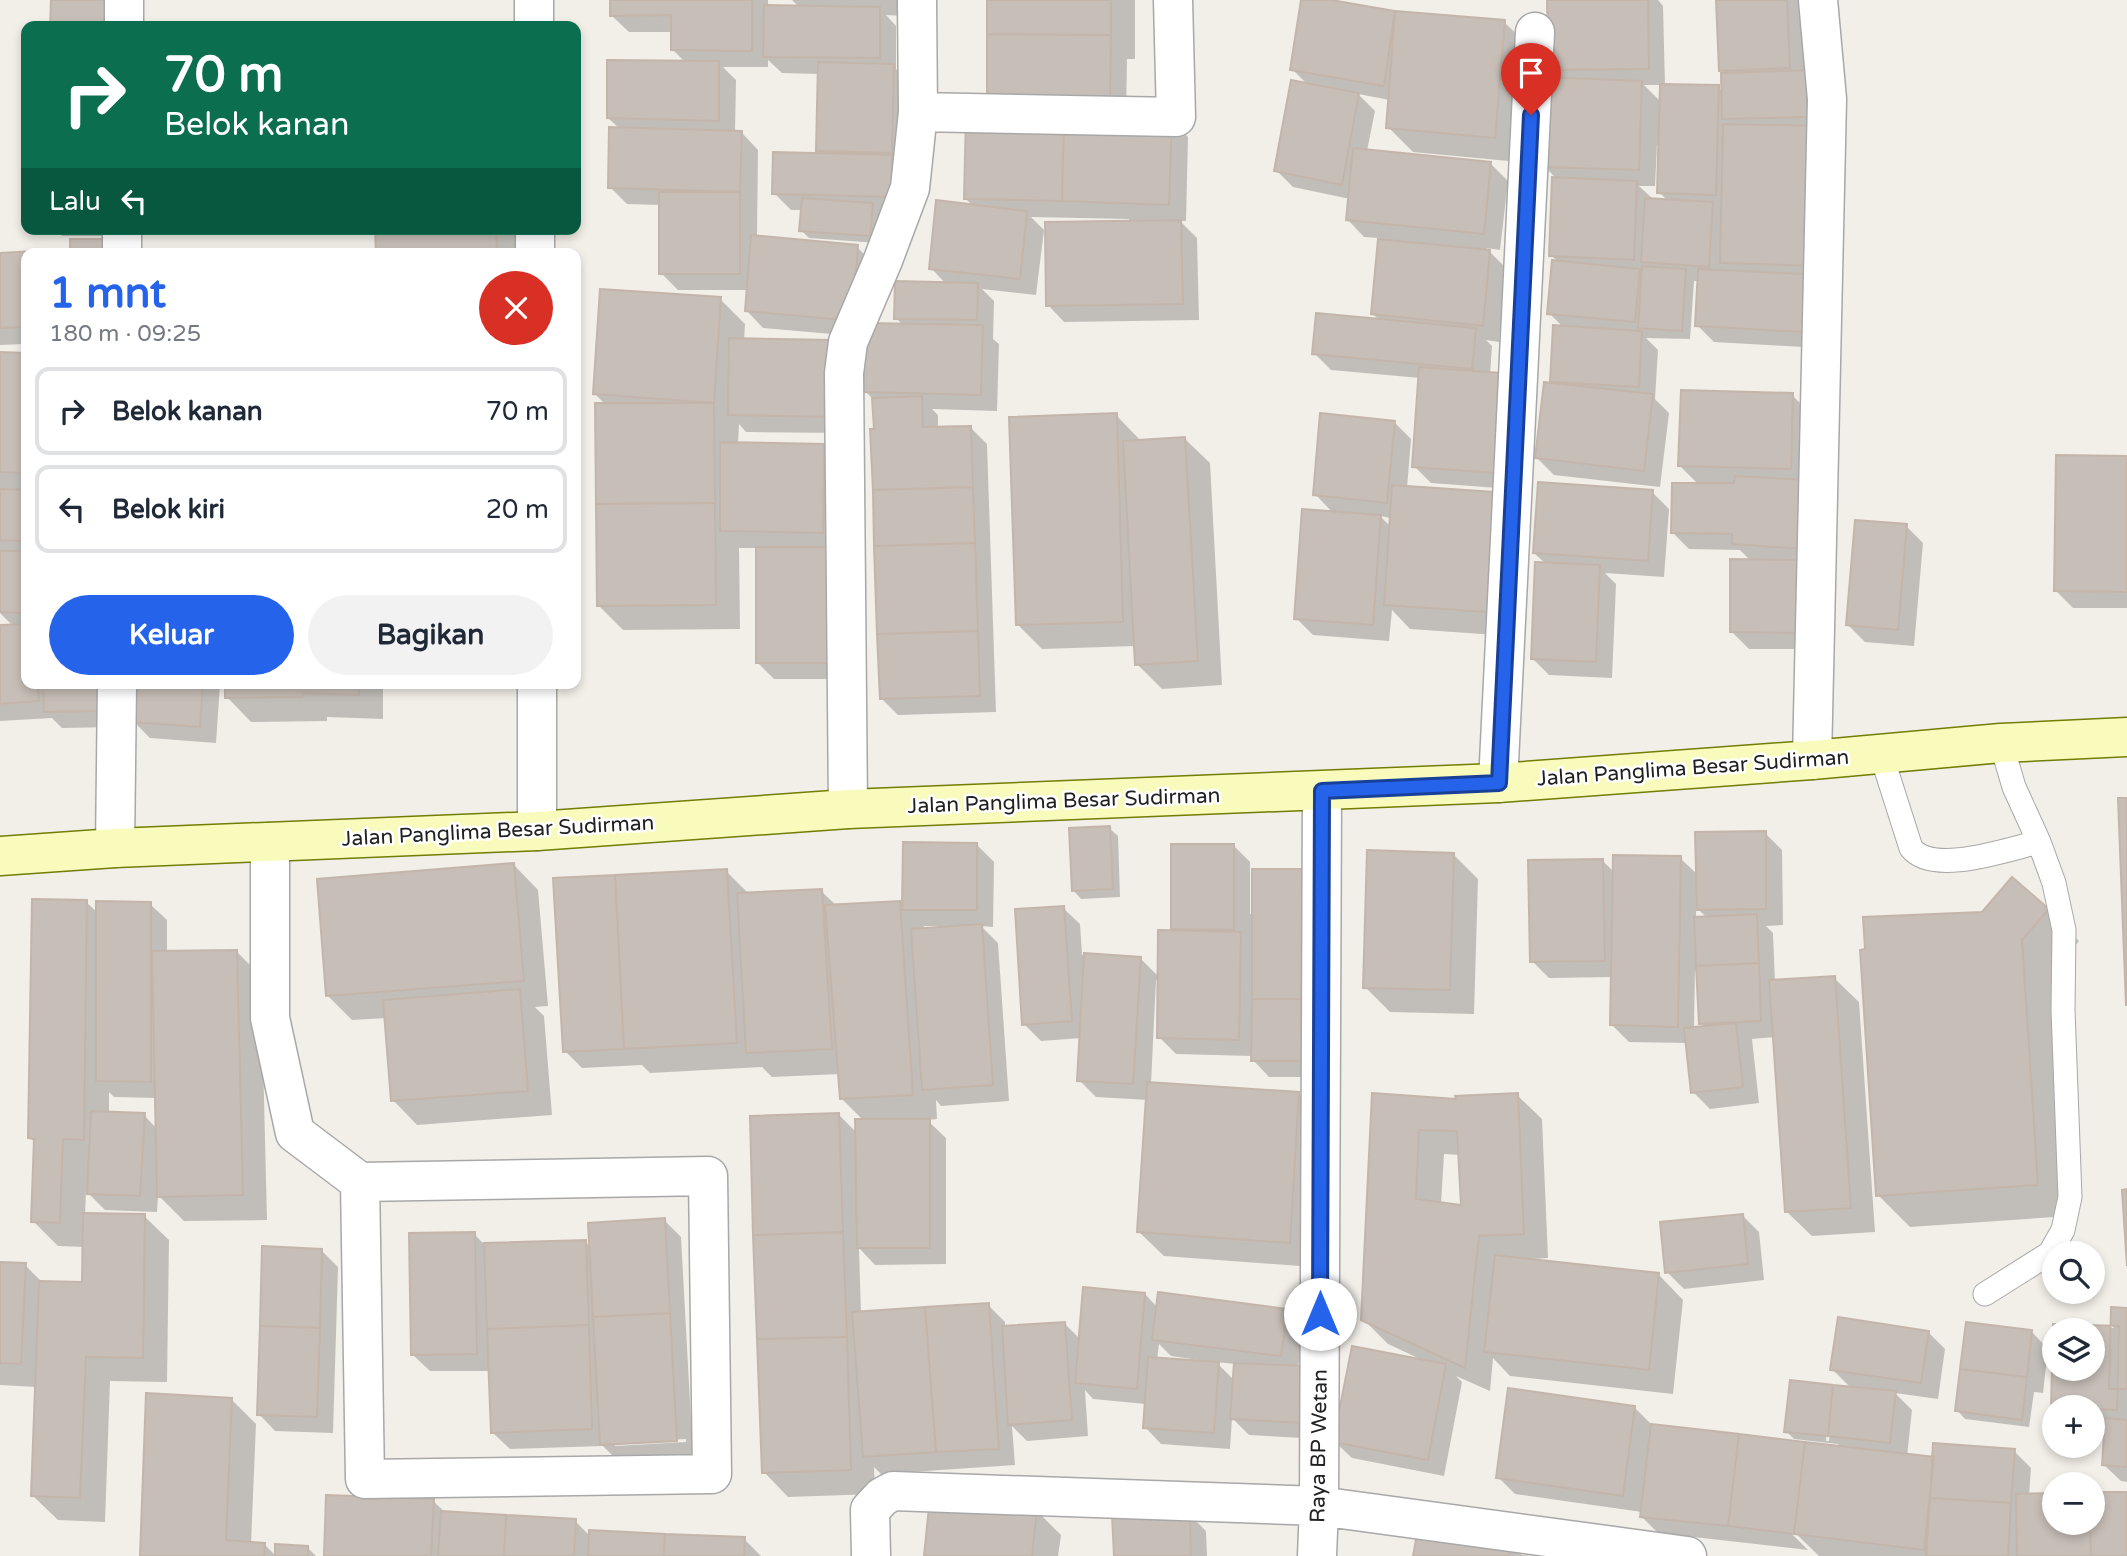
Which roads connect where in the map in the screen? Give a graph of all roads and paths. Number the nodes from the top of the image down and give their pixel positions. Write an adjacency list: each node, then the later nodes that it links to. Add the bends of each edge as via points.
1 (124, 0): 6 (street)
2 (534, 0): 7 (street)
3 (918, 0): 9 (street)
4 (1173, 0): 9 (street, via 1176,117)
5 (1818, 0): 15 (street, via 1827,99)
6 (124, 21)
7 (534, 21)
8 (1535, 32): 16 (street)
9 (918, 112): 18 (street, via 910,188 848,342 844,373)
10 (117, 689): 22 (street)
11 (537, 689): 19 (street)
12 (2127, 737): 13 (main road, Jalan Panglima Besar Sudirman)
13 (2001, 743): 14 (main road, Jalan Panglima Besar Sudirman); 21 (lane, via 2014,787)
14 (1881, 754): 15 (main road, Jalan Panglima Besar Sudirman); 21 (lane, via 1917,856 1970,859)
15 (1812, 760): 16 (main road, Jalan Panglima Besar Sudirman)
16 (1499, 783): 17 (main road, Jalan Panglima Besar Sudirman)
17 (1322, 791): 18 (main road, Jalan Panglima Besar Sudirman); 26 (street, Raya BP Wetan)
18 (848, 809): 19 (main road, Jalan Panglima Besar Sudirman)
19 (537, 831): 20 (main road, Jalan Panglima Besar Sudirman)
20 (271, 842): 22 (main road, Jalan Panglima Besar Sudirman); 24 (street, via 270,1018 295,1133)
21 (2039, 842): 25 (lane, via 2064,930 2070,1197 2063,1230 2050,1253)
22 (115, 848): 23 (main road, Jalan Panglima Besar Sudirman)
23 (0, 856)
24 (360, 1182): 24 (street, via 708,1176 712,1474 365,1479)
25 (1984, 1294)
26 (1319, 1506): 27 (street, via 893,1491 870,1510); 28 (street, Raya BP Wetan); 29 (street)
27 (871, 1556)
28 (1317, 1556)
29 (1687, 1556)

